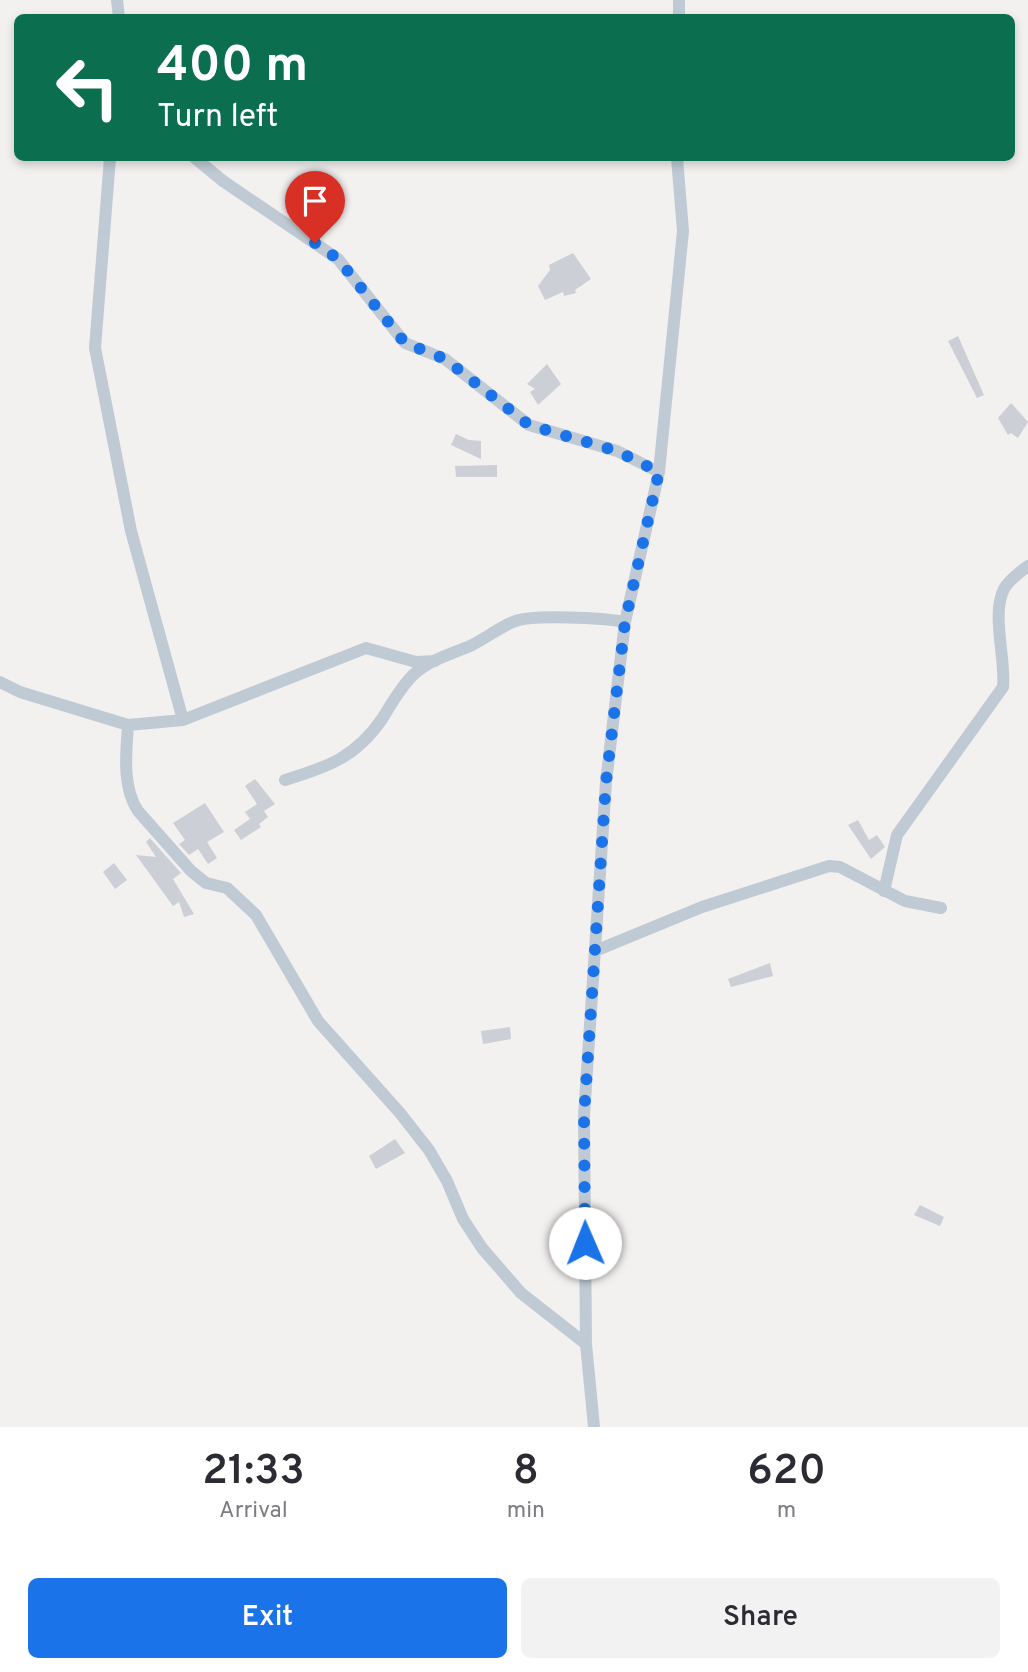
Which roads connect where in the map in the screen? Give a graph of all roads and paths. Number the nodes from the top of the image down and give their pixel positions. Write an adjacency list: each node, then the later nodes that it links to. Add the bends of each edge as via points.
1 (110, 161): 9 (street, via 95,348 131,531)
2 (199, 161): 4 (street, via 338,259 405,343 445,359 529,425 617,451)
3 (677, 161): 4 (street, via 684,231)
4 (659, 472): 6 (street)
5 (1028, 566): 12 (street, via 1003,591 1003,687 897,835)
6 (625, 622): 7 (street, via 513,622); 14 (street, via 606,782)
7 (435, 661): 9 (street, via 416,662 366,648); 11 (street, via 393,698 357,750 320,770)
8 (0, 682): 10 (street)
9 (184, 720): 10 (street)
10 (128, 724): 15 (street, via 128,783 138,811 191,871 206,883 227,888 256,915 318,1021 429,1150 482,1248 521,1293)
11 (285, 780)
12 (884, 891): 13 (street, via 905,901); 14 (street, via 840,867 829,866 702,907)
13 (941, 908)
14 (595, 951): 15 (street, via 584,1116)
15 (586, 1344): 16 (street)
16 (594, 1427)

